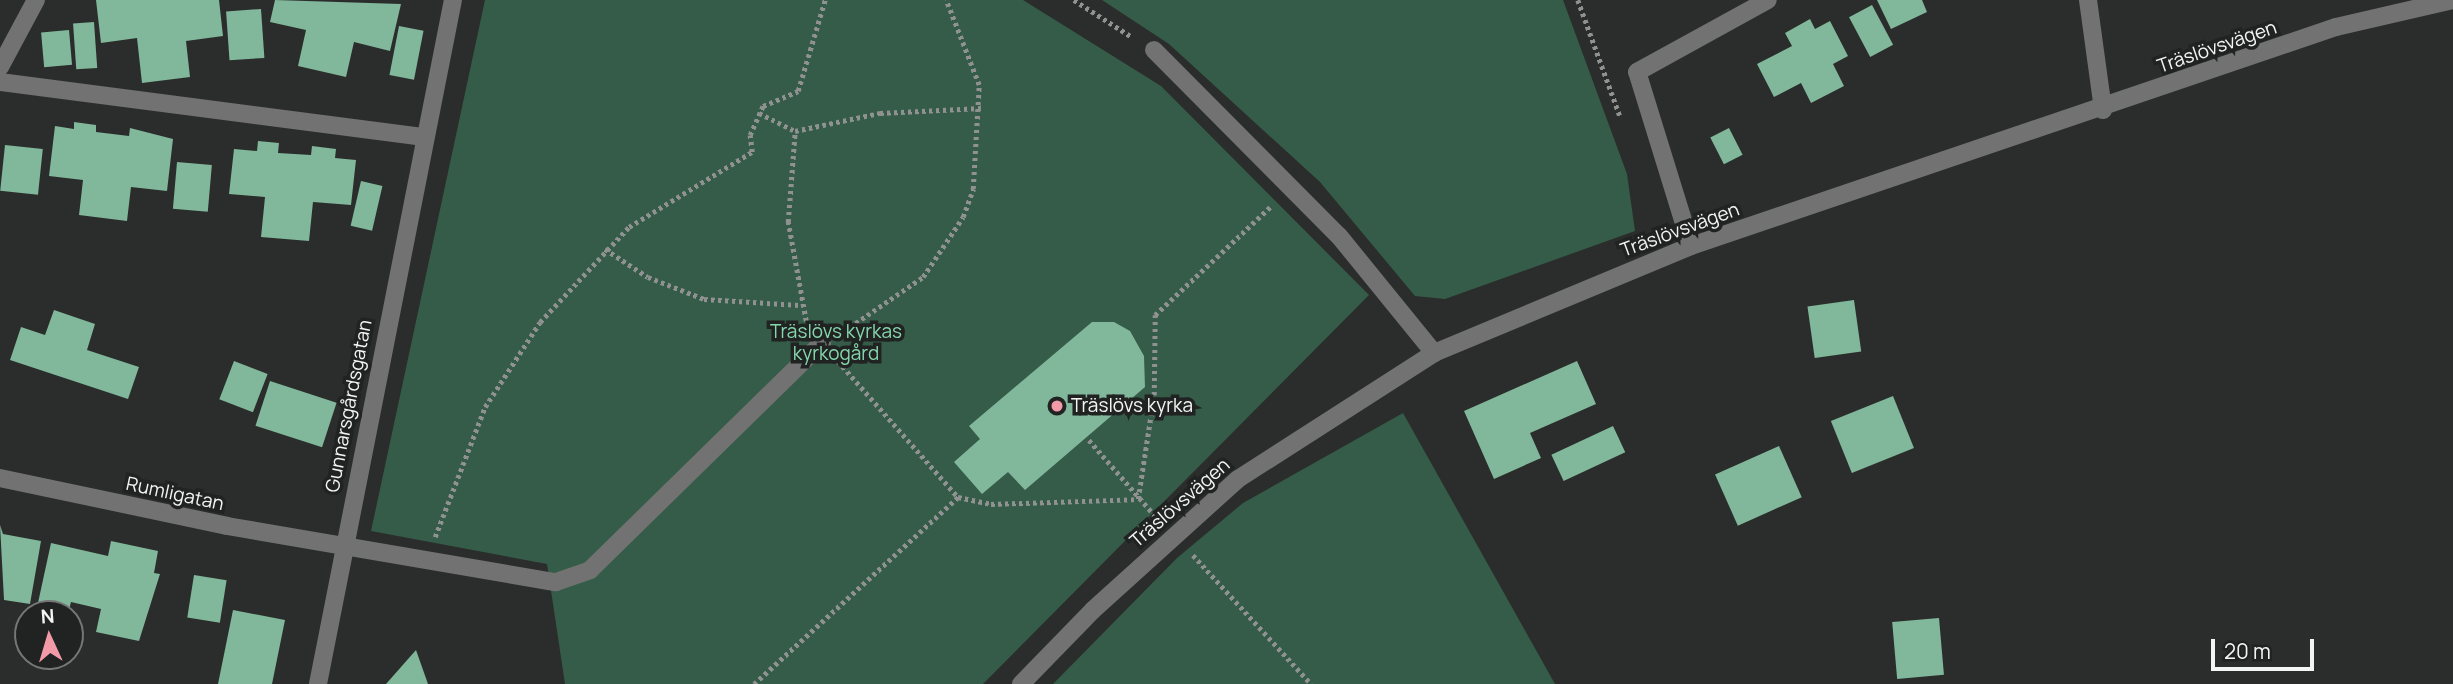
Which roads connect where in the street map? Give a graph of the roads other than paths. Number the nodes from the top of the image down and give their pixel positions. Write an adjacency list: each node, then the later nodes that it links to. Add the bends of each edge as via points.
1 (36, 0): 7 (street)
2 (453, 0): 10 (street, Gunnarsgårdsgatan)
3 (1768, 0): 11 (street, via 1637,72)
4 (2088, 0): 9 (street)
5 (2453, 0): 9 (street, Träslövsvägen, via 2336,27)
6 (1154, 50): 13 (street, via 1292,186)
7 (0, 66)
8 (0, 82): 10 (street)
9 (2103, 110): 11 (street, Träslövsvägen)
10 (424, 137): 15 (street, Gunnarsgårdsgatan)
11 (1691, 246): 13 (street, Träslövsvägen)
12 (822, 342): 15 (street, Rumligatan, via 590,570 544,582)
13 (1434, 353): 17 (street, Träslövsvägen, via 1314,425 1173,534)
14 (0, 478): 15 (street, Rumligatan)
15 (343, 546): 16 (street, Gunnarsgårdsgatan)
16 (318, 684)
17 (1021, 684)

